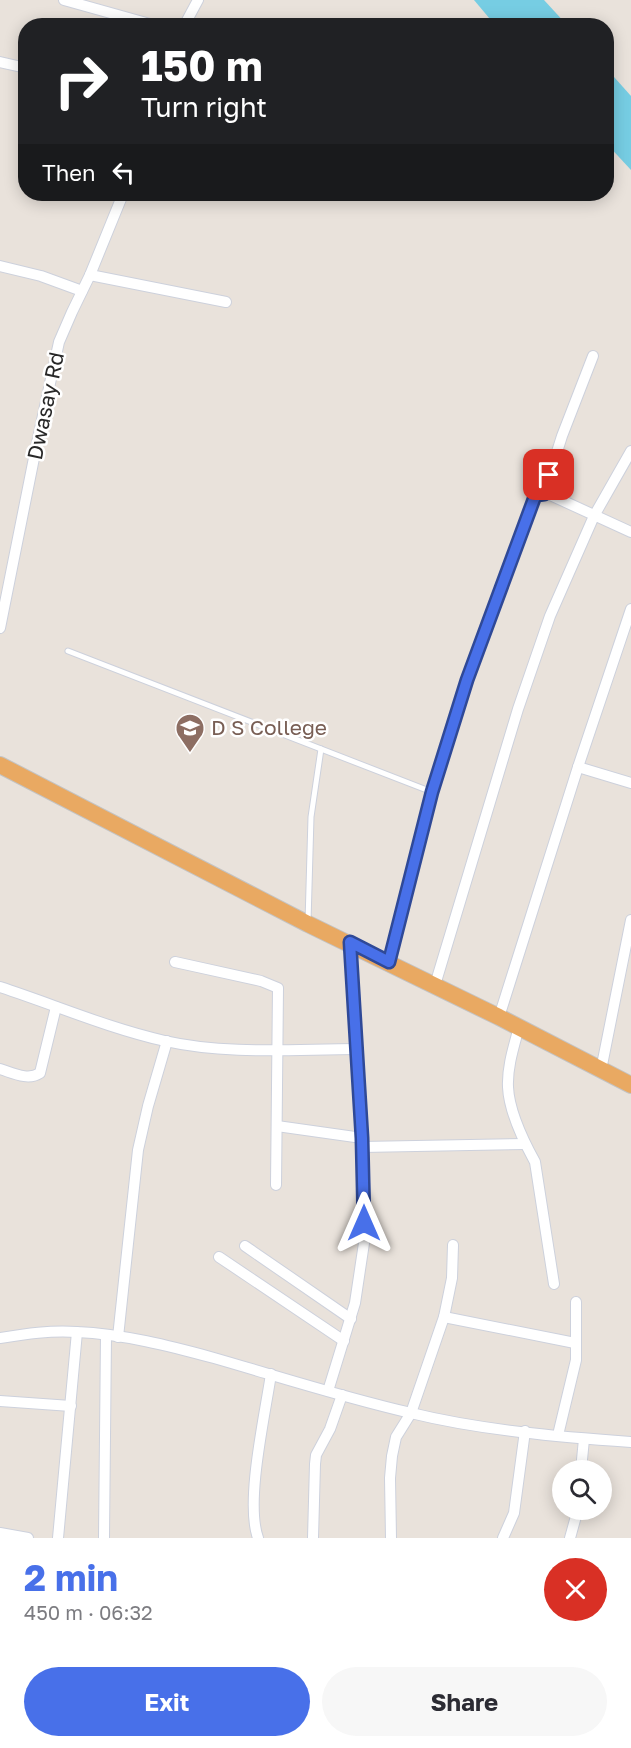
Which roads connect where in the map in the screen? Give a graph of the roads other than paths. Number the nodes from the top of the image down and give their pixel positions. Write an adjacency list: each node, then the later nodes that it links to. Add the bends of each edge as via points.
1 (64, 0): 3 (street)
2 (198, 0): 4 (street)
3 (128, 18)
4 (188, 18)
5 (0, 62): 6 (street)
6 (18, 66)
7 (120, 201): 9 (street, Dwasay Rd)
8 (0, 266): 10 (street)
9 (90, 275): 10 (street, Dwasay Rd); 11 (street)
10 (82, 291): 18 (street, Dwasay Rd, via 59,342)
11 (226, 302)
12 (593, 356): 14 (street)
13 (631, 451): 15 (street)
14 (544, 494): 15 (street); 24 (street, via 534,499 467,680)
15 (594, 516): 16 (street); 30 (street, via 550,616)
16 (631, 532)
17 (631, 609): 22 (street)
18 (0, 628)
19 (68, 651): 20 (lane)
20 (321, 749): 24 (lane); 26 (lane, via 311,818)
21 (0, 765): 26 (highway)
22 (578, 767): 23 (street); 33 (street)
23 (631, 783)
24 (432, 792): 29 (street)
25 (631, 920): 39 (street)
26 (308, 924): 27 (highway)
27 (350, 942): 29 (highway); 37 (street)
28 (175, 962): 36 (street, via 278,988)
29 (389, 962): 30 (highway)
30 (435, 985): 33 (highway)
31 (0, 987): 32 (street)
32 (56, 1007): 35 (street); 38 (street, via 40,1073 26,1077)
33 (500, 1017): 34 (highway)
34 (519, 1027): 39 (highway); 43 (street, via 508,1089)
35 (167, 1041): 36 (street); 53 (street, via 138,1150)
36 (279, 1049): 37 (street); 41 (street)
37 (357, 1049): 42 (street)
38 (0, 1069)
39 (601, 1070): 40 (highway)
40 (630, 1080)
41 (277, 1126): 42 (street); 44 (street)
42 (362, 1143): 43 (street); 51 (street, via 364,1243)
43 (525, 1144): 48 (street, via 534,1162)
44 (276, 1185)
45 (453, 1245): 50 (street, via 452,1278)
46 (245, 1246): 51 (street)
47 (219, 1257): 55 (street)
48 (554, 1284)
49 (576, 1302): 56 (street)
50 (444, 1317): 56 (street); 62 (street)
51 (351, 1319): 55 (street)
52 (77, 1332): 53 (street); 54 (street); 61 (street)
53 (112, 1336): 57 (street, via 175,1347); 72 (street)
54 (0, 1338)
55 (344, 1341): 58 (street)
56 (575, 1343): 64 (street, via 576,1360)
57 (272, 1374): 58 (street); 73 (street, via 256,1481 253,1518)
58 (328, 1391): 59 (street)
59 (342, 1395): 62 (street); 74 (street, via 316,1455)
60 (0, 1401): 61 (street)
61 (71, 1406): 71 (street)
62 (411, 1413): 63 (street); 75 (street, via 396,1437 392,1456)
63 (525, 1431): 64 (street); 76 (street, via 514,1513)
64 (558, 1435): 65 (street)
65 (584, 1439): 66 (street); 67 (street)
66 (631, 1442)
67 (582, 1460)
68 (575, 1520): 77 (street)
69 (0, 1533): 70 (street)
70 (28, 1538)
71 (58, 1538)
72 (104, 1538)
73 (258, 1538)
74 (314, 1538)
75 (391, 1538)
76 (503, 1538)
77 (570, 1538)

